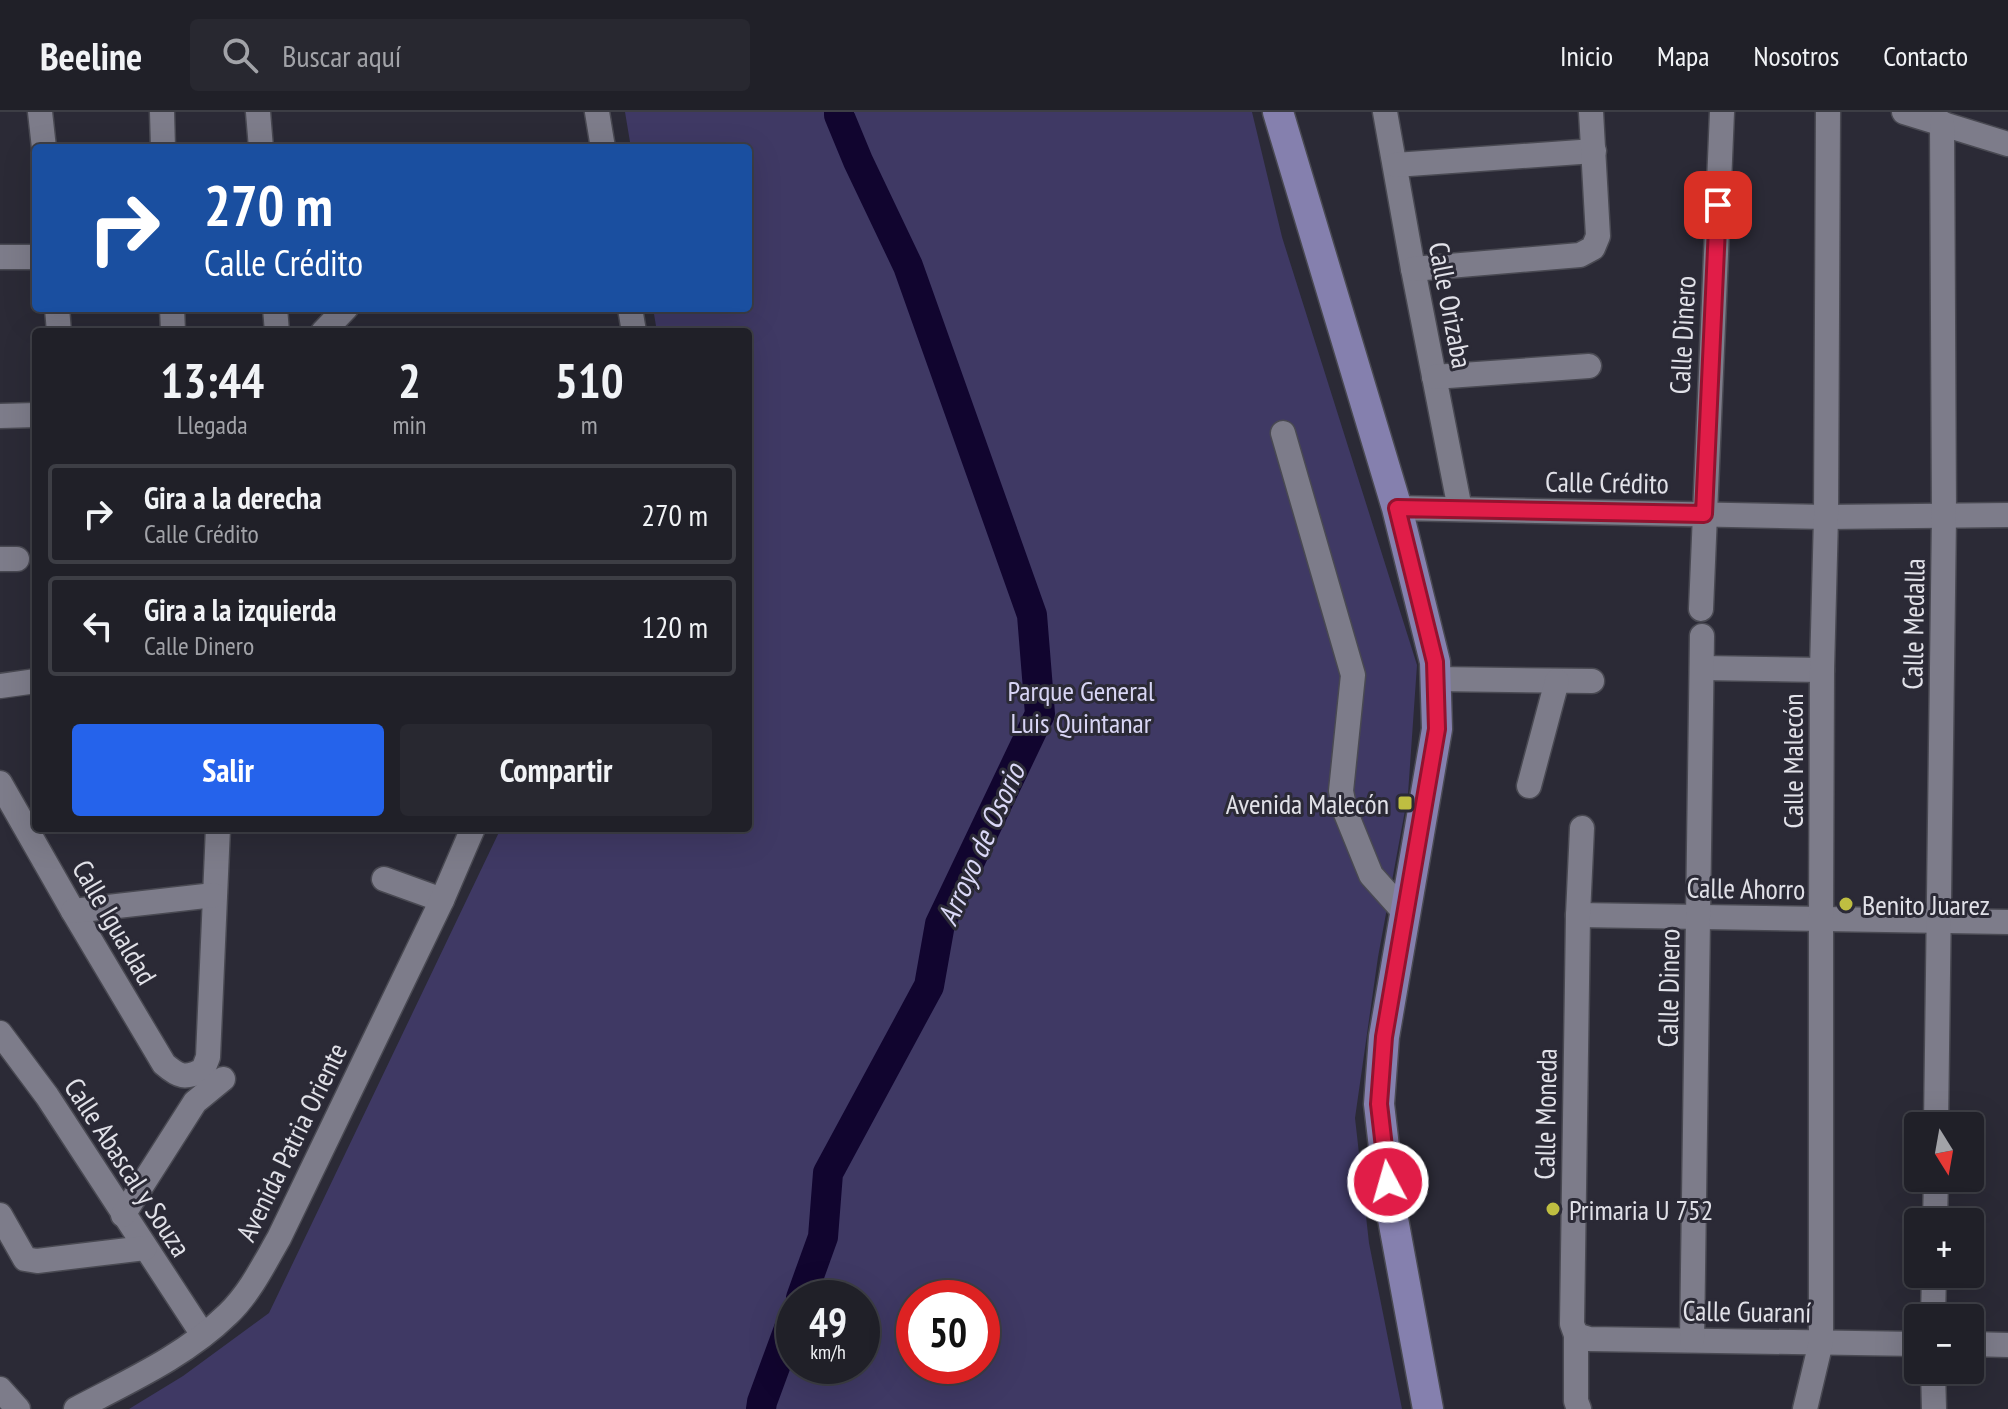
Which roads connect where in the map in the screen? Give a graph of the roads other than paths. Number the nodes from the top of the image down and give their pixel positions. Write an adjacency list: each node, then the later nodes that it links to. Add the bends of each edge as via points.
1 (40, 112): 12 (street)
2 (162, 112): 13 (street)
3 (258, 112): 14 (street)
4 (597, 112): 15 (street)
5 (1278, 112): 29 (main road)
6 (1385, 112): 18 (street, Calle Orizaba)
7 (1591, 112): 17 (street)
8 (1722, 112): 31 (street, Calle Dinero)
9 (1828, 112): 34 (street, Calle Malecón)
10 (1904, 112): 11 (street)
11 (1933, 118): 16 (street); 33 (street, Calle Medalla)
12 (44, 144)
13 (163, 144)
14 (261, 144)
15 (602, 144)
16 (2008, 144)
17 (1594, 151): 18 (street); 21 (street, via 1598,236 1593,248 1580,255)
18 (1395, 165): 21 (street, Calle Orizaba)
19 (0, 257): 20 (street)
20 (32, 257)
21 (1413, 269): 25 (street, Calle Orizaba)
22 (342, 312): 23 (street)
23 (327, 328)
24 (1589, 366): 25 (street)
25 (1434, 377): 30 (street, Calle Orizaba)
26 (32, 415): 27 (street)
27 (0, 416)
28 (1283, 433): 54 (street, via 1353,675 1341,791 1345,811 1371,875)
29 (1397, 508): 30 (street, Calle Crédito); 39 (main road)
30 (1460, 509): 31 (street, Calle Crédito)
31 (1704, 514): 34 (street, Calle Crédito); 35 (street, Calle Dinero)
32 (2008, 515): 33 (street, Calle Crédito)
33 (1944, 516): 34 (street, Calle Crédito); 58 (street, Calle Medalla)
34 (1826, 517): 38 (street, Calle Malecón)
35 (1701, 609)
36 (1702, 636): 37 (street, Calle Dinero)
37 (1702, 668): 38 (street); 56 (street, Calle Dinero)
38 (1822, 670): 57 (street, Calle Malecón)
39 (1436, 679): 40 (street); 54 (main road, via 1437,729)
40 (1557, 681): 41 (street); 44 (street)
41 (1592, 681)
42 (32, 682): 43 (street)
43 (0, 686)
44 (1529, 786)
45 (5, 792): 46 (street); 53 (street, Calle Igualdad)
46 (32, 796)
47 (1582, 828): 55 (street, Calle Moneda)
48 (218, 832): 51 (street)
49 (471, 832): 52 (street, Avenida Patria Oriente)
50 (384, 879): 52 (street)
51 (214, 895): 53 (street); 53 (street, Calle Igualdad, via 208,1057 203,1070 191,1076 176,1074 164,1064)
52 (442, 900): 66 (street, Avenida Patria Oriente, via 279,1238 230,1313)
53 (73, 911)
54 (1406, 914): 77 (main road, via 1384,1037 1379,1104 1391,1208)
55 (1578, 915): 56 (street, Calle Ahorro); 67 (street, Calle Moneda, via 1572,1324)
56 (1699, 917): 57 (street, Calle Ahorro); 68 (street, Calle Dinero)
57 (1821, 919): 58 (street, Calle Ahorro); 69 (street, Calle Malecón)
58 (1940, 920): 59 (street, Calle Ahorro); 62 (street, Calle Medalla)
59 (2008, 922)
60 (0, 1033): 64 (street, Calle Abascal y Souza)
61 (223, 1079): 64 (street, via 195,1102)
62 (1936, 1112)
63 (0, 1215): 65 (street, via 25,1259)
64 (123, 1215): 65 (street, Calle Abascal y Souza)
65 (145, 1248): 66 (street, Calle Abascal y Souza)
66 (203, 1335): 76 (street, Avenida Patria Oriente, via 158,1366)
67 (1576, 1335): 68 (street, Calle Guaraní); 78 (street, Calle Moneda)
68 (1692, 1340): 69 (street, Calle Guaraní)
69 (1821, 1342): 70 (street, Calle Guaraní); 79 (street, Calle Malecón)
70 (1904, 1344)
71 (1984, 1344): 72 (street)
72 (2008, 1345)
73 (1933, 1384): 80 (street)
74 (0, 1389): 75 (street)
75 (18, 1409)
76 (76, 1409)
77 (1428, 1409)
78 (1579, 1409)
79 (1805, 1409)
80 (1934, 1409)

